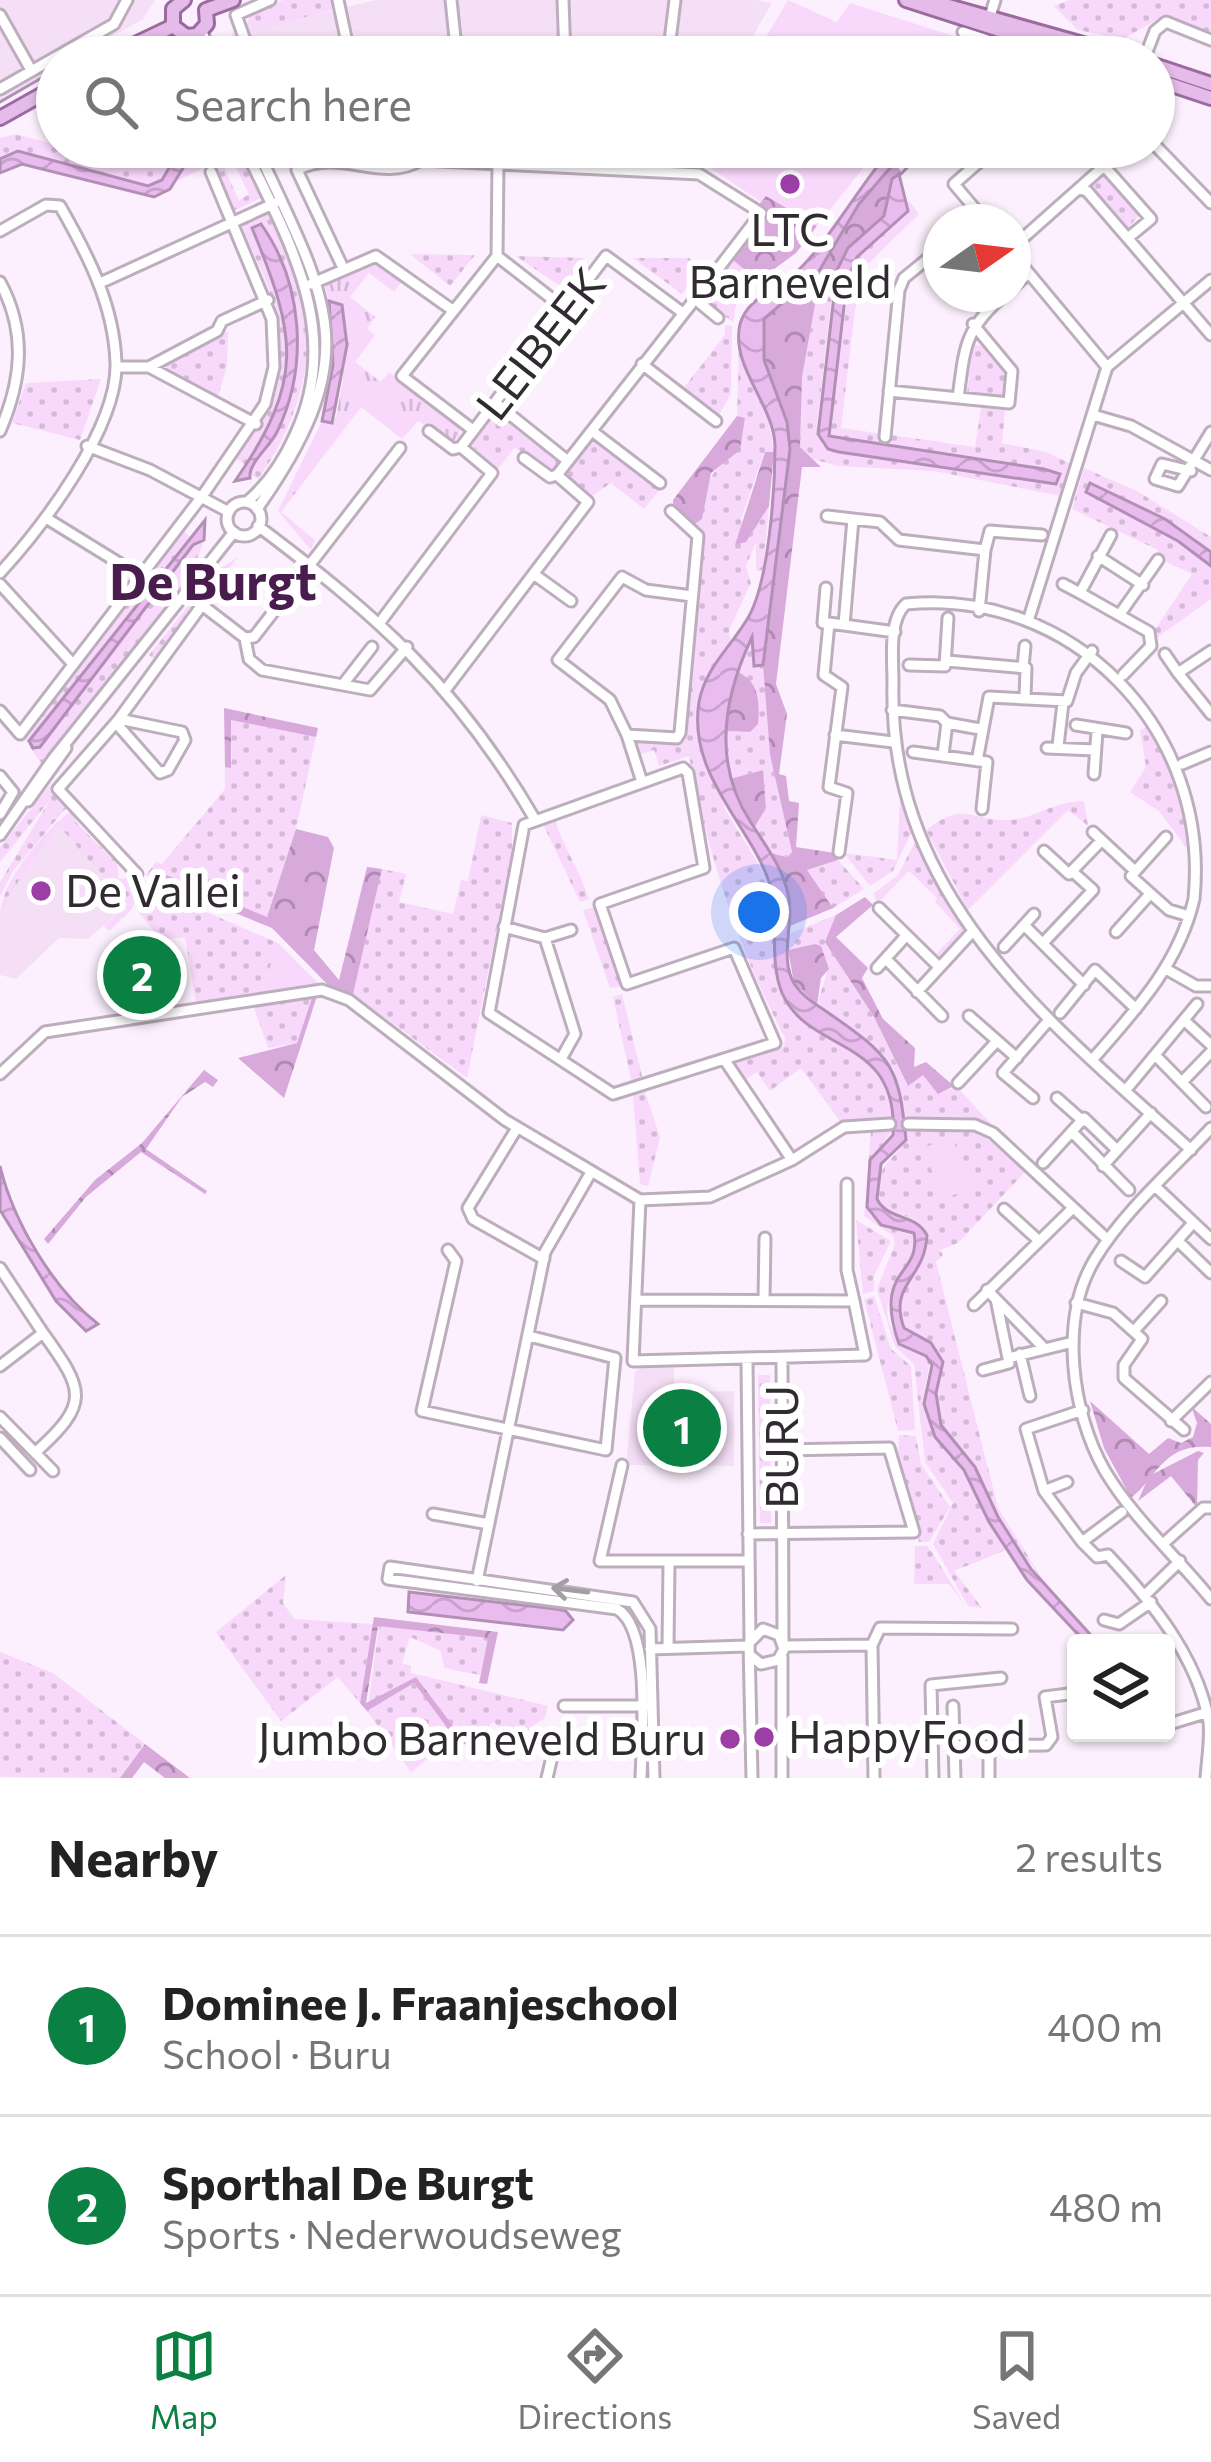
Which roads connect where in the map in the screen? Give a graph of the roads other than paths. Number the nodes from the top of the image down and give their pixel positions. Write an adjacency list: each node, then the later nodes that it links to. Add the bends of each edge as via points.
1 (128, 0): 19 (street, via 114,24)
2 (194, 0): 13 (main road)
3 (232, 0): 13 (main road)
4 (270, 0): 21 (street, via 236,16)
5 (338, 0): 22 (street)
6 (451, 0): 23 (street)
7 (563, 0): 24 (street)
8 (675, 0): 25 (street)
9 (906, 0): 16 (main road)
10 (927, 0): 16 (main road)
11 (995, 0): 16 (street)
12 (178, 2): 15 (main road)
13 (206, 10): 18 (main road)
14 (0, 16): 30 (street)
15 (173, 26): 18 (main road); 20 (main road)
16 (992, 27): 17 (street); 26 (main road); 26 (street)
17 (963, 32)
18 (196, 34)
19 (92, 36)
20 (152, 36)
21 (243, 36)
22 (346, 36)
23 (455, 36)
24 (564, 36)
25 (671, 36)
26 (1015, 36)
27 (1153, 36): 28 (street, via 1166,22)
28 (1211, 40)
29 (36, 67): 30 (street)
30 (31, 70): 34 (street)
31 (1175, 72): 32 (main road)
32 (1211, 84)
33 (1175, 86): 36 (main road)
34 (0, 89)
35 (36, 98): 37 (main road)
36 (1211, 98)
37 (0, 118)
38 (1175, 166): 50 (street)
39 (256, 168): 49 (street)
40 (264, 168): 49 (street)
41 (301, 168): 58 (street)
42 (498, 168): 56 (street)
43 (589, 168): 64 (street, via 699,174 761,213)
44 (972, 168): 51 (street, via 954,184)
45 (1102, 168): 48 (street)
46 (1106, 168): 55 (street, via 1150,219)
47 (212, 172): 52 (street)
48 (1079, 189): 54 (street); 55 (street)
49 (276, 203): 52 (street); 63 (street)
50 (1211, 203)
51 (968, 204)
52 (234, 222): 62 (street); 65 (street)
53 (0, 231): 62 (street, via 54,204)
54 (1031, 233)
55 (1129, 237): 66 (street)
56 (496, 256): 67 (street); 68 (street)
57 (923, 263): 78 (street, via 898,290)
58 (344, 270): 63 (street); 67 (street, via 376,256)
59 (1031, 275): 77 (street)
60 (1211, 280): 66 (street)
61 (0, 282): 85 (street, via 20,350)
62 (100, 283): 75 (street)
63 (312, 284): 100 (street, via 326,334 314,419 291,465)
64 (695, 299): 70 (street); 71 (street)
65 (268, 300): 76 (street); 83 (street, via 274,367)
66 (1184, 303): 73 (street); 77 (street)
67 (452, 309): 84 (street, via 402,376)
68 (565, 309): 70 (street, LEIBEEK, via 606,256); 80 (street, LEIBEEK)
69 (986, 312): 72 (street)
70 (683, 313): 74 (street)
71 (718, 318)
72 (973, 324): 79 (street); 79 (street, via 1012,371 1012,398)
73 (1211, 335)
74 (642, 364): 82 (street); 87 (street)
75 (116, 367): 76 (street); 90 (street)
76 (149, 367): 83 (street)
77 (1107, 367): 81 (street)
78 (889, 391): 79 (street); 89 (street)
79 (958, 398)
80 (498, 405): 84 (street, LEIBEEK); 94 (street)
81 (1093, 415): 95 (street, via 1131,426); 129 (street)
82 (716, 421)
83 (256, 424): 99 (street)
84 (473, 430): 91 (street, LEIBEEK)
85 (0, 431)
86 (429, 431): 91 (street, LEIBEEK)
87 (592, 431): 94 (street); 98 (street)
88 (1211, 432): 95 (street)
89 (885, 437)
90 (87, 446): 99 (street); 104 (street)
91 (461, 447): 130 (street, LEIBEEK, via 489,467 490,481)
92 (400, 448): 115 (street)
93 (524, 458): 97 (street)
94 (568, 461): 97 (street)
95 (1193, 465): 96 (street)
96 (1211, 470)
97 (557, 475): 117 (street, via 588,502)
98 (660, 483)
99 (203, 495): 101 (street); 118 (street)
100 (252, 506): 101 (street); 106 (street)
101 (229, 512): 109 (street)
102 (671, 512): 124 (street, via 698,536)
103 (826, 516): 105 (street)
104 (46, 518): 116 (street); 118 (street)
105 (853, 519): 112 (street, via 880,522 899,540); 132 (street)
106 (259, 526): 109 (street); 115 (street)
107 (974, 528): 108 (street)
108 (990, 531): 110 (street); 112 (street)
109 (234, 532): 141 (street)
110 (1042, 535)
111 (1111, 535): 113 (street)
112 (985, 550): 126 (street)
113 (1098, 556): 121 (street); 123 (street)
114 (1158, 560): 121 (street)
115 (310, 563): 130 (street); 134 (street, via 254,637)
116 (0, 573)
117 (535, 574): 125 (street); 150 (street)
118 (140, 576): 143 (street)
119 (0, 584): 143 (street)
120 (1063, 584): 123 (street)
121 (1142, 585): 127 (street)
122 (826, 588): 131 (street)
123 (1080, 593): 127 (street)
124 (692, 596): 162 (street, via 680,733); 162 (street, via 646,590 622,577 558,660 610,700)
125 (571, 601)
126 (979, 610): 129 (street); 133 (street, via 906,604)
127 (1120, 614): 148 (street, via 1151,640)
128 (949, 618): 142 (street)
129 (1030, 618): 138 (street)
130 (381, 621): 137 (street)
131 (829, 623): 132 (street); 163 (street, via 824,675 842,687)
132 (844, 625): 133 (street)
133 (895, 632): 154 (street)
134 (244, 638): 145 (street, via 202,605); 149 (street, via 262,670)
135 (1025, 646): 146 (street)
136 (372, 647): 149 (street)
137 (407, 647): 149 (street, via 373,689); 150 (street)
138 (1092, 651): 148 (street); 152 (street)
139 (1211, 651): 147 (street)
140 (1165, 655): 147 (street)
141 (138, 656): 145 (street); 177 (street)
142 (946, 661): 144 (street); 146 (street)
143 (72, 663): 155 (street, via 20,734)
144 (909, 664)
145 (153, 667): 156 (street)
146 (1023, 667): 151 (street)
147 (1178, 673): 153 (street)
148 (1124, 675): 170 (street, via 1159,716)
149 (344, 683)
150 (446, 688): 176 (street)
151 (1024, 698): 152 (street); 159 (street, via 989,697)
152 (1063, 703): 165 (street, via 1052,747)
153 (1209, 708)
154 (892, 710): 157 (street); 164 (street)
155 (0, 711)
156 (118, 721): 156 (street, via 182,732 168,770 160,773); 185 (street, via 58,789)
157 (947, 723): 159 (street); 168 (street)
158 (1076, 725): 160 (street)
159 (980, 729): 169 (street)
160 (1097, 731): 161 (street); 165 (street)
161 (1126, 733)
162 (627, 735): 173 (street)
163 (835, 735): 164 (street); 180 (street, via 829,787 848,793)
164 (893, 742): 193 (street, via 917,830)
165 (1095, 750): 171 (street)
166 (913, 752): 168 (street)
167 (1211, 752): 170 (street)
168 (943, 754): 169 (street)
169 (977, 761): 174 (street, via 987,762)
170 (1182, 764): 181 (street)
171 (1094, 774)
172 (0, 776): 175 (street, via 13,796)
173 (642, 782): 176 (street); 217 (street, via 682,768 688,773 704,868 600,904 627,984 734,948 776,1043)
174 (982, 809)
175 (0, 814)
176 (534, 818): 191 (street, via 524,825)
177 (0, 835)
178 (1166, 837): 183 (street)
179 (1044, 851): 184 (street)
180 (839, 852)
181 (1197, 866): 182 (street); 189 (street)
182 (1211, 868)
183 (1135, 871): 184 (street, via 1097,837); 186 (street, via 1131,876)
184 (1073, 872): 197 (street, via 1093,890)
185 (137, 874)
186 (1150, 894): 189 (street); 194 (street)
187 (879, 908): 195 (street)
188 (1034, 914): 190 (street)
189 (1189, 916): 200 (street)
190 (1024, 925): 197 (street); 198 (street)
191 (504, 927): 196 (street); 216 (street, via 489,1013)
192 (571, 930): 196 (street)
193 (973, 931): 199 (street); 209 (street)
194 (1116, 932)
195 (905, 937): 199 (street); 203 (street, via 881,964)
196 (544, 938): 216 (street, via 575,1034)
197 (1043, 943): 201 (street)
198 (1004, 947)
199 (939, 967): 203 (street)
200 (1166, 969): 202 (street); 205 (street)
201 (1084, 985): 205 (street, via 1095,970); 206 (street)
202 (1211, 986)
203 (917, 992): 207 (street)
204 (1197, 1004): 210 (street)
205 (1136, 1009): 218 (street)
206 (1060, 1013)
207 (942, 1016)
208 (969, 1016): 211 (street)
209 (1049, 1020): 215 (street); 218 (street)
210 (1185, 1021): 212 (street); 214 (street)
211 (997, 1041): 213 (street); 215 (street)
212 (1211, 1048): 221 (street)
213 (986, 1053): 219 (street); 222 (street)
214 (1156, 1056): 221 (street); 223 (street)
215 (1017, 1058): 219 (street)
216 (561, 1059): 217 (street, via 613,1094)
217 (724, 1059): 236 (street)
218 (1092, 1060): 223 (street)
219 (1005, 1071): 224 (street)
220 (0, 1074): 231 (street, via 45,1032 322,990 349,1000)
221 (1183, 1081): 226 (street)
222 (958, 1083)
223 (1125, 1091): 227 (street)
224 (1033, 1098)
225 (1057, 1098): 228 (street)
226 (1206, 1107)
227 (1150, 1113): 234 (street); 235 (street)
228 (1083, 1121): 233 (street); 234 (street)
229 (890, 1124): 236 (street, via 844,1127)
230 (908, 1124): 244 (street, via 993,1133)
231 (517, 1128): 239 (street); 253 (street, via 468,1208 473,1219)
232 (1211, 1128): 235 (street)
233 (1072, 1132): 237 (street); 238 (street)
234 (1117, 1150): 238 (street)
235 (1191, 1150): 241 (street)
236 (792, 1160): 243 (street, via 710,1197)
237 (1043, 1163)
238 (1102, 1166): 242 (street)
239 (590, 1174): 243 (street); 253 (street)
240 (847, 1184): 262 (street)
241 (1156, 1187): 246 (street); 249 (street)
242 (1129, 1190)
243 (640, 1200): 259 (street)
244 (1073, 1208): 248 (street); 249 (street)
245 (1004, 1209): 248 (street)
246 (1193, 1223): 250 (street); 251 (street)
247 (765, 1238): 260 (street)
248 (1037, 1239): 258 (street)
249 (1108, 1240): 264 (street)
250 (1211, 1240): 254 (street)
251 (1178, 1241): 254 (street); 255 (street, via 1145,1277)
252 (448, 1250): 284 (street, via 455,1261 422,1411)
253 (544, 1259): 268 (street)
254 (1197, 1259): 257 (street)
255 (1121, 1261)
256 (0, 1268): 267 (street)
257 (1211, 1273)
258 (987, 1290): 261 (street); 265 (street)
259 (638, 1300): 260 (street); 274 (street, via 633,1361)
260 (764, 1300): 262 (street)
261 (996, 1300): 270 (street); 272 (street)
262 (854, 1301): 273 (street, via 865,1355)
263 (1161, 1301): 266 (street)
264 (1076, 1304): 266 (street, via 1112,1312); 269 (street)
265 (974, 1305)
266 (1134, 1331): 282 (street, via 1142,1344 1124,1365 1124,1378)
267 (43, 1333): 275 (street); 287 (street, via 79,1400 70,1422)
268 (529, 1336): 284 (street); 284 (street, via 614,1358 606,1450)
269 (1073, 1342): 270 (street); 280 (street)
270 (1044, 1348): 271 (street)
271 (1020, 1354): 272 (street); 279 (street)
272 (1008, 1358): 276 (street)
273 (782, 1360): 274 (street); 286 (street, BURU)
274 (747, 1361): 297 (street, BURU)
275 (0, 1366)
276 (983, 1370)
277 (1211, 1373): 278 (street)
278 (1210, 1383): 282 (street)
279 (1030, 1396)
280 (1083, 1410): 292 (street, via 1026,1429); 300 (street, via 1105,1471)
281 (0, 1417): 287 (street)
282 (1171, 1421): 283 (street)
283 (1184, 1430)
284 (508, 1433): 296 (street)
285 (0, 1438): 289 (street)
286 (782, 1450): 298 (street, BURU); 298 (street, via 889,1448 914,1532)
287 (36, 1452): 290 (street)
288 (622, 1465): 303 (street, via 600,1562)
289 (30, 1470)
290 (53, 1471)
291 (1067, 1481): 292 (street)
292 (1044, 1491): 299 (street)
293 (1211, 1508): 300 (street)
294 (1122, 1512): 299 (street)
295 (433, 1514): 296 (street)
296 (489, 1524): 304 (street)
297 (748, 1534): 298 (street, BURU); 301 (street, BURU)
298 (782, 1534): 310 (street, BURU)
299 (1082, 1542): 305 (street, via 1097,1557 1108,1555)
300 (1164, 1543): 302 (street)
301 (748, 1562): 303 (street); 312 (street, BURU)
302 (1180, 1562): 305 (street); 306 (street)
303 (669, 1563): 311 (street)
304 (476, 1584): 304 (street, via 390,1567 388,1579); 313 (street, via 625,1598 647,1618)
305 (1148, 1599): 307 (street, via 1119,1624); 319 (street, via 1185,1656)
306 (1211, 1599)
307 (1104, 1620)
308 (1012, 1629): 309 (street, via 880,1628)
309 (872, 1646): 310 (street); 329 (street)
310 (783, 1647): 312 (street, via 766,1664); 312 (street, via 769,1629); 328 (street, BURU)
311 (668, 1648): 312 (street); 313 (street)
312 (750, 1648): 327 (street, BURU)
313 (645, 1649): 317 (street)
314 (1001, 1678): 330 (street, via 931,1685)
315 (1067, 1695): 321 (street, via 1046,1697 1046,1745)
316 (564, 1706): 317 (street)
317 (647, 1706): 325 (street); 326 (street)
318 (953, 1706): 322 (street)
319 (1208, 1719): 320 (street); 333 (street)
320 (1175, 1724)
321 (989, 1745): 322 (street); 332 (street)
322 (955, 1746): 331 (street)
323 (551, 1761): 324 (street)
324 (547, 1778)
325 (641, 1778)
326 (654, 1778)
327 (752, 1778)
328 (782, 1778)
329 (874, 1778)
330 (933, 1778)
331 (955, 1778)
332 (989, 1778)
333 (1206, 1778)

